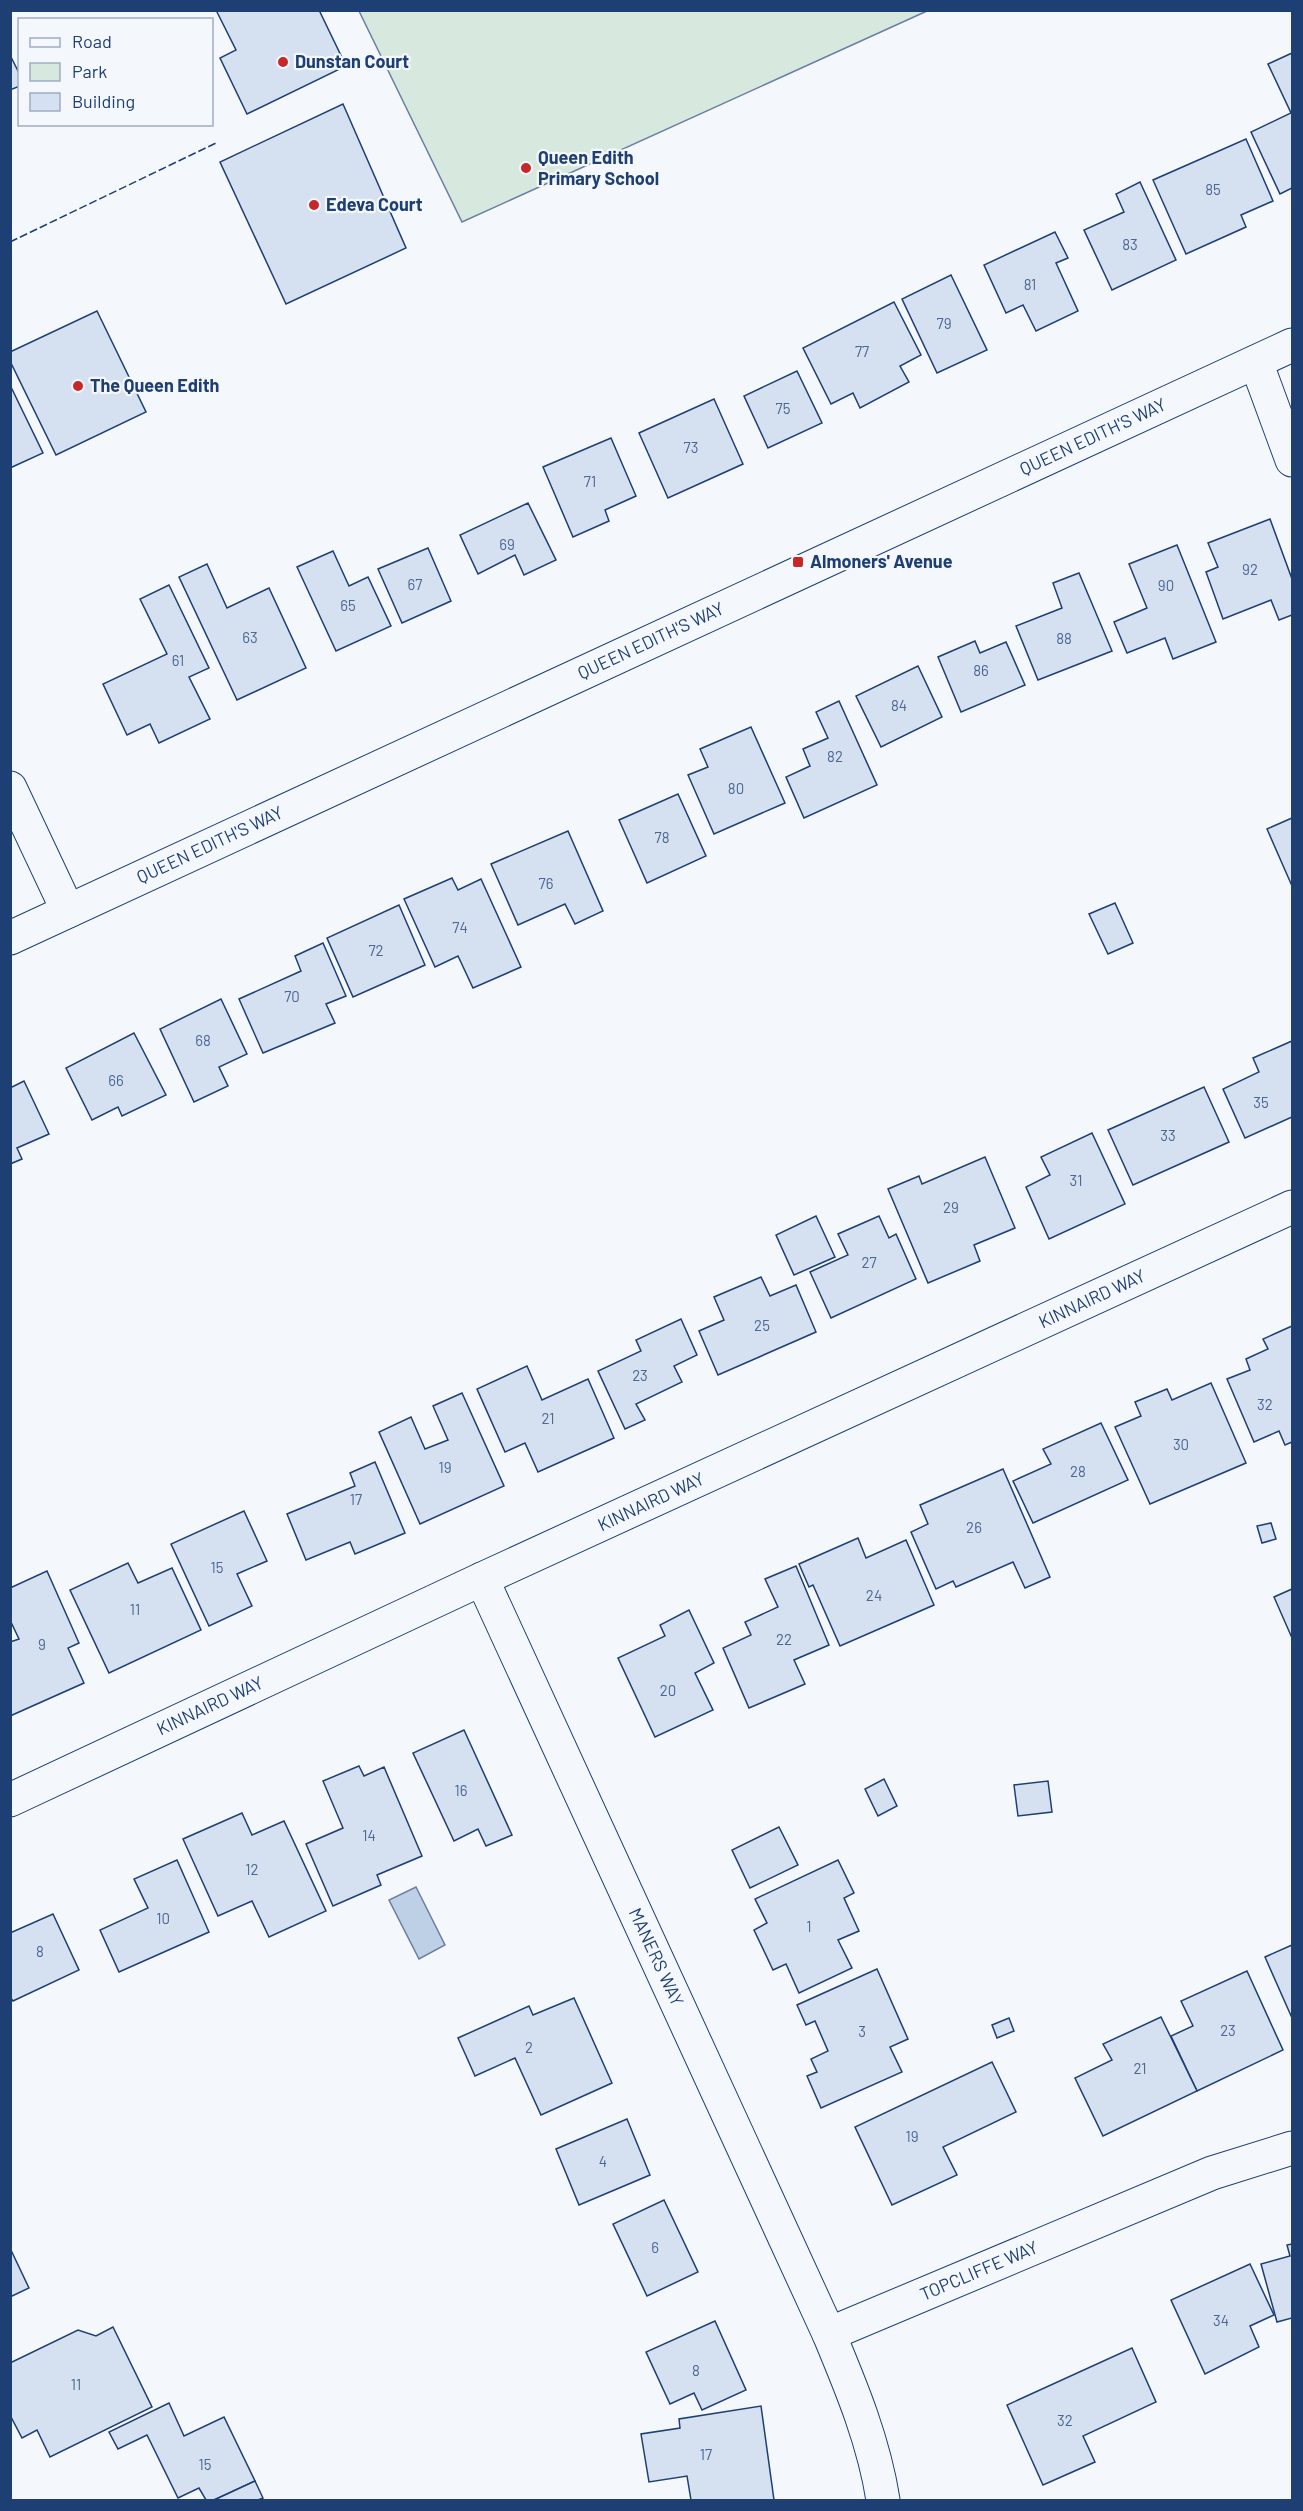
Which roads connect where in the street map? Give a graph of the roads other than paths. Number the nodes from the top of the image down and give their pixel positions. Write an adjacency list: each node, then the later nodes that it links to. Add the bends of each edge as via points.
1 (1293, 345): 2 (street, QUEEN EDITH'S WAY)
2 (1256, 362): 3 (street); 5 (street, QUEEN EDITH'S WAY)
3 (1293, 460)
4 (10, 788): 5 (street)
5 (68, 911): 6 (street, QUEEN EDITH'S WAY)
6 (10, 938)
7 (1293, 1207): 8 (street, KINNAIRD WAY)
8 (482, 1579): 9 (street, KINNAIRD WAY); 11 (street, MANERS WAY)
9 (10, 1800)
10 (1293, 2148): 11 (street, TOPCLIFFE WAY, via 1212,2173)
11 (829, 2334): 12 (street, via 863,2416)
12 (883, 2500)

